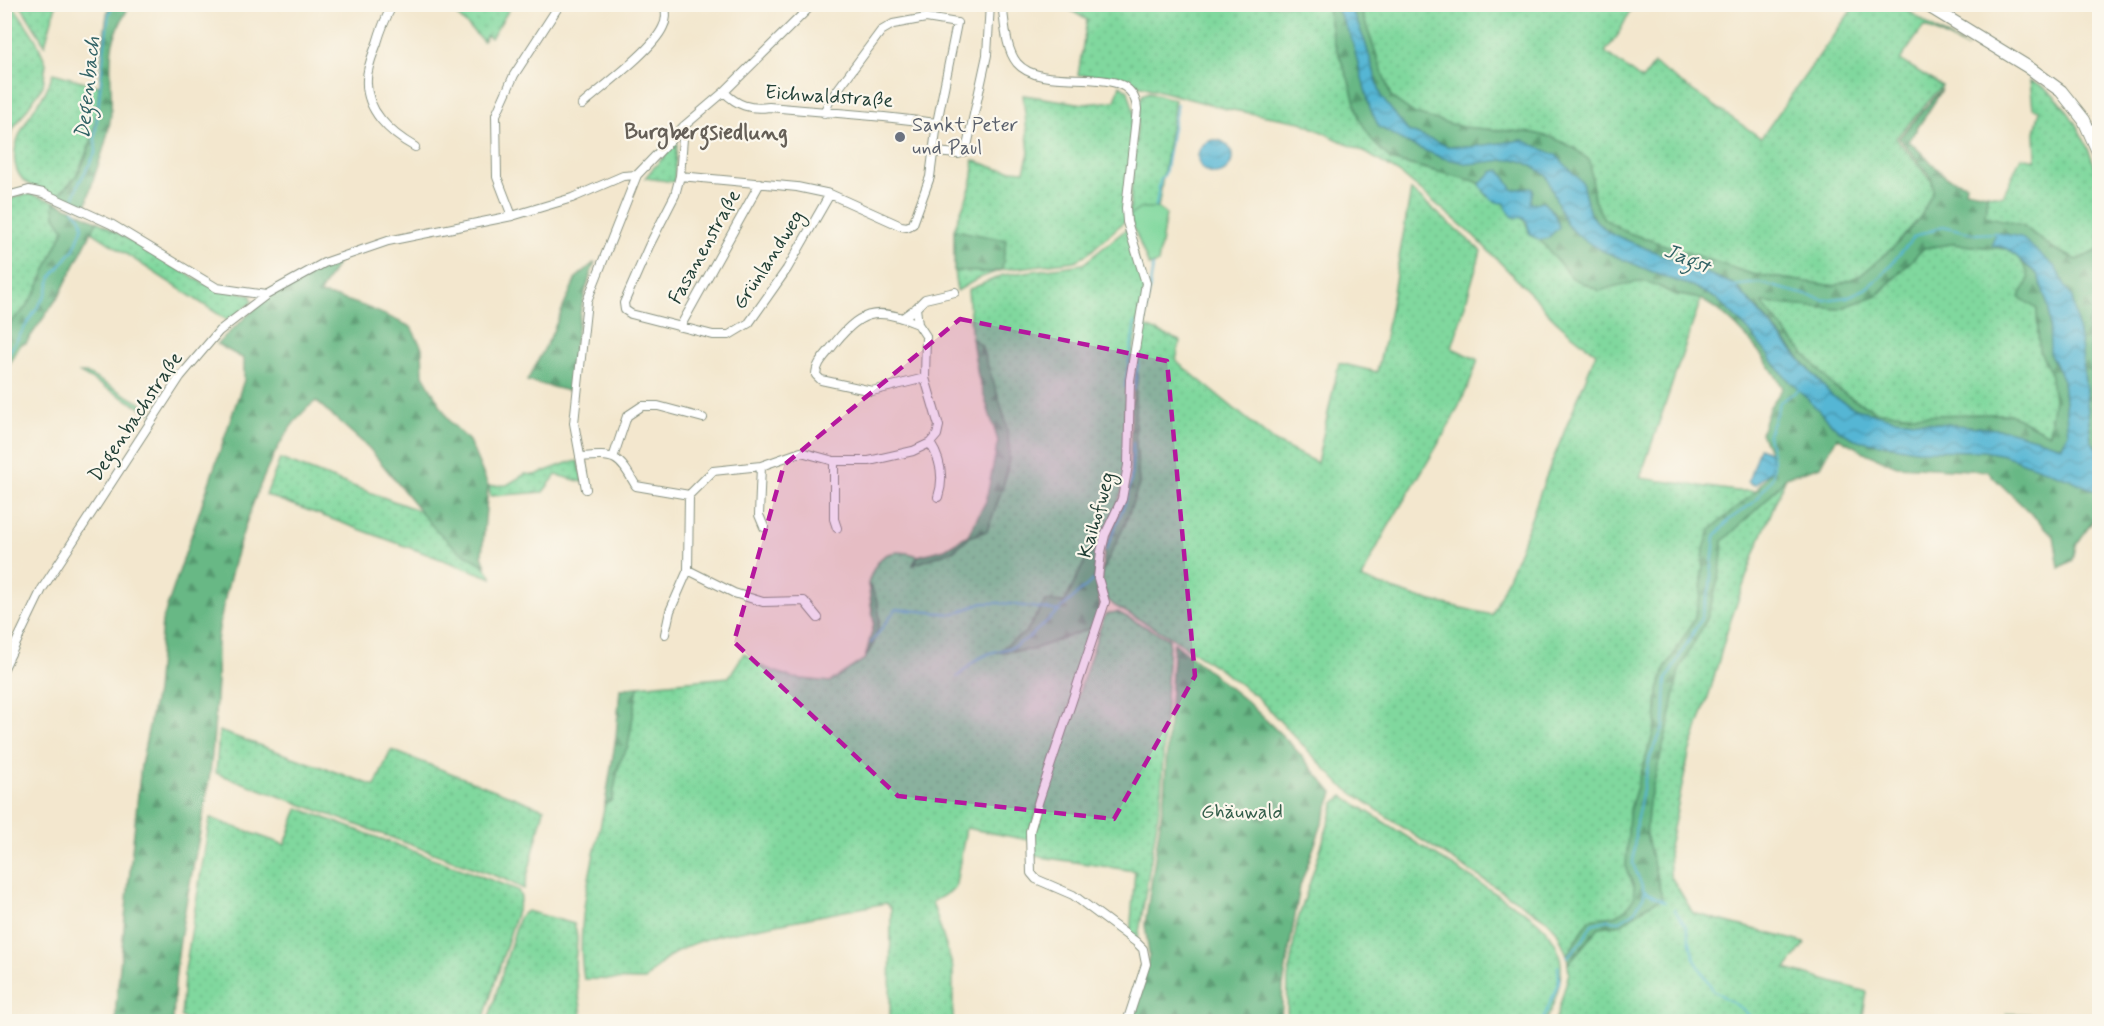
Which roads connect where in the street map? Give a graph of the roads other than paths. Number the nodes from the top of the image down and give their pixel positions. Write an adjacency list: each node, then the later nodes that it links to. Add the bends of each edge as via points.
1 (393, 4): 13 (street, via 372,57 367,79 370,99 378,118)
2 (560, 4): 21 (street, via 514,75 496,115 497,177)
3 (665, 4): 9 (street, via 667,15 660,33)
4 (813, 4): 8 (street)
5 (990, 4): 14 (street, via 987,55 966,151)
6 (1002, 4): 44 (street, Kaihofweg, via 1012,53 1025,69 1049,76 1119,82 1136,99 1125,208 1146,284 1130,380 1128,465 1122,499 1101,552 1098,578 1105,602 1030,831 1031,873 1036,879 1073,895 1143,950 1146,964)
7 (1925, 4): 15 (main road, via 2050,82 2084,120)
8 (724, 92): 10 (street, Eichwaldstraße, via 736,104 758,109); 12 (street)
9 (582, 105)
10 (824, 113): 11 (street, Eichwaldstraße); 11 (street, via 881,31 893,24 926,18 957,23)
11 (937, 123): 14 (street)
12 (684, 126): 16 (street); 17 (street)
13 (415, 147)
14 (934, 152): 19 (street, via 916,218 907,227)
15 (2100, 156)
16 (637, 175): 21 (street, Degenbachstraße, via 623,176 572,198); 31 (street, via 587,301 574,423)
17 (680, 176): 18 (street); 27 (street, Grünlandweg, via 675,195 624,303 631,314)
18 (760, 183): 19 (street); 27 (street, Fasanenstraße)
19 (830, 194): 27 (street, Grünlandweg, via 749,323 729,334 713,335)
20 (4, 198): 23 (street, via 29,190 43,193 91,214 217,288)
21 (513, 216): 23 (street, Degenbachstraße, via 388,241 324,263)
22 (955, 292): 24 (street, via 925,299)
23 (266, 295): 43 (street, Degenbachstraße, via 219,332 180,377 42,589)
24 (916, 308): 25 (street); 26 (street)
25 (904, 317): 26 (street); 28 (street, via 881,313 861,316 830,348 816,367 816,375 821,380 872,391)
26 (918, 324): 28 (street, via 926,336)
27 (680, 327)
28 (925, 378): 30 (street, via 939,426)
29 (703, 418): 32 (street, via 658,406 642,406 627,416)
30 (930, 443): 33 (street, via 914,451 869,461); 37 (street, via 938,455 942,484)
31 (580, 456): 32 (street); 35 (street)
32 (613, 458): 36 (street, via 622,463 636,486)
33 (834, 461): 34 (street, via 801,452); 39 (street)
34 (761, 465): 36 (street, via 713,471); 38 (street, via 759,515)
35 (586, 489)
36 (689, 495): 40 (street)
37 (938, 497)
38 (764, 527)
39 (837, 528)
40 (688, 570): 41 (street, via 734,593 764,602 804,601); 42 (street, via 670,611)
41 (818, 618)
42 (665, 634)
43 (4, 668)
44 (1127, 1022)

